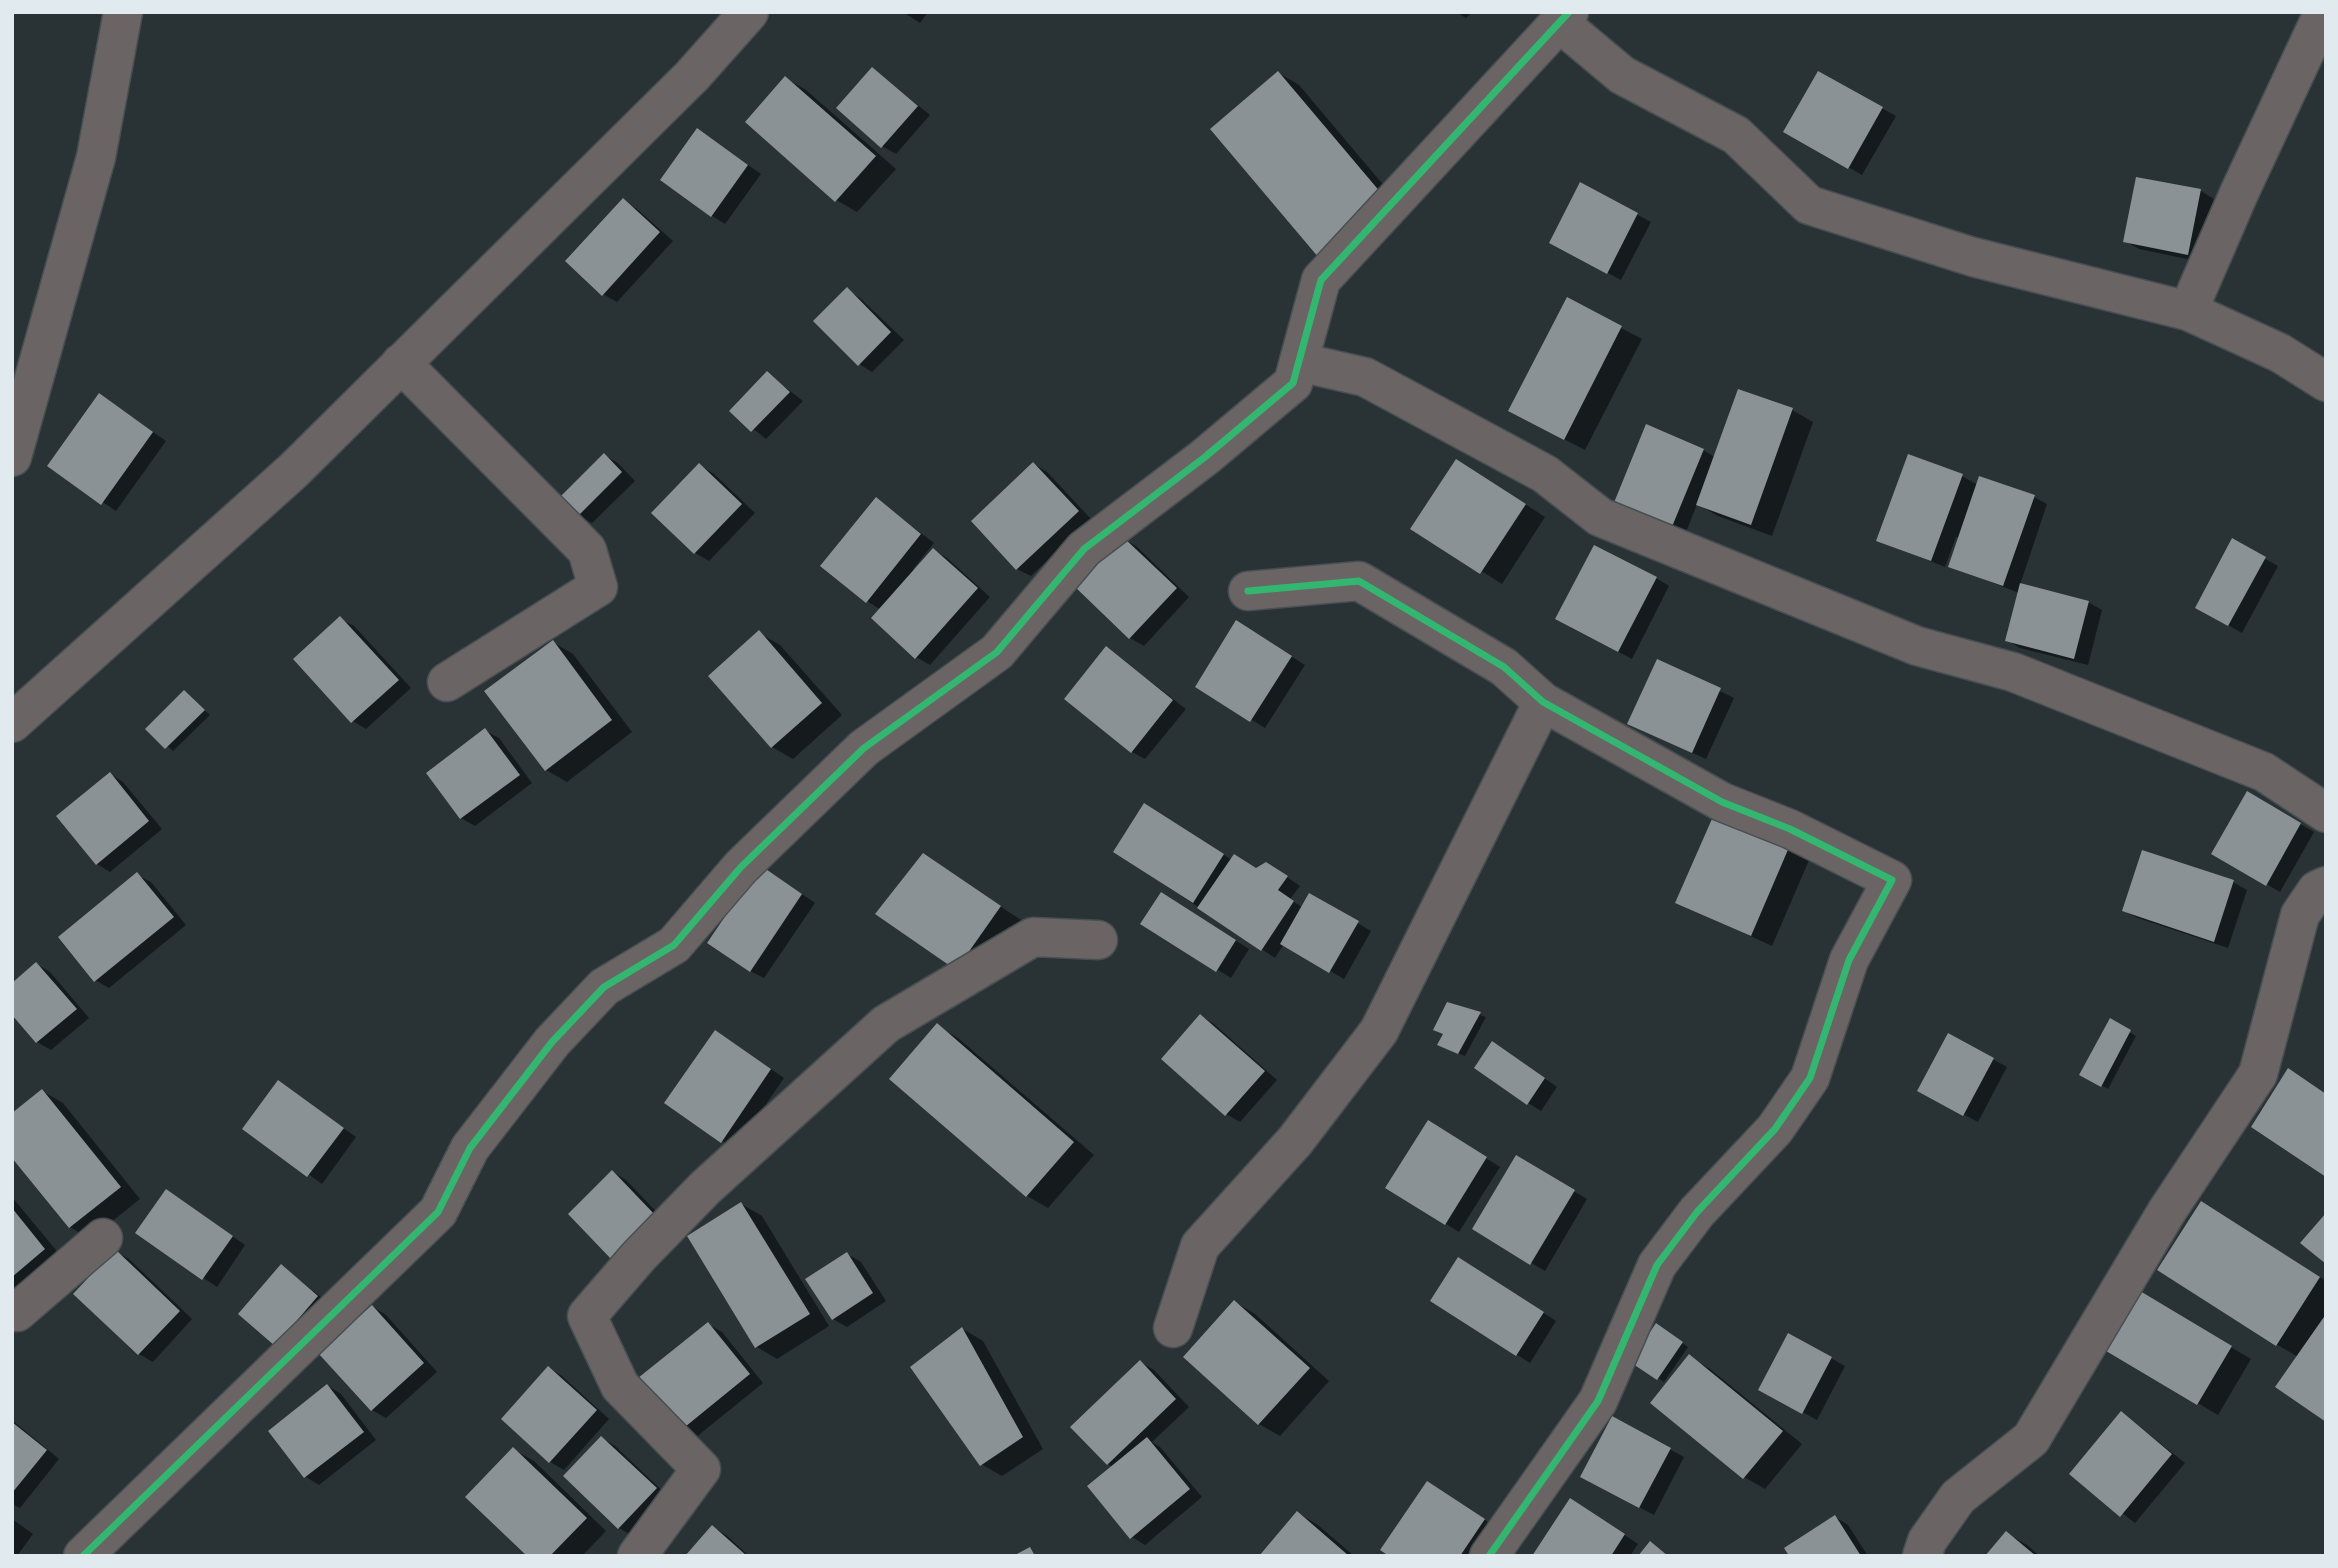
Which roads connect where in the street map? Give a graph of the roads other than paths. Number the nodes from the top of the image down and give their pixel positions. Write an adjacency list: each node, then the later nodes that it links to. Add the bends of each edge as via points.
1 (123, 12): 9 (street, via 96,157)
2 (749, 12): 7 (street, via 692,76)
3 (2314, 16): 5 (street)
4 (1565, 18): 5 (street, via 1622,75 1736,135 1809,205 1973,257); 6 (street, via 1321,280)
5 (2188, 311): 8 (street, via 2280,353)
6 (1299, 362): 14 (street, via 1365,377 1545,474 1600,517 1917,646 2013,672 2264,772); 20 (street, via 1293,383 1084,549 997,652 864,748 741,867 674,945 604,987 552,1042 470,1148 438,1212)
7 (401, 363): 11 (street, via 587,550 598,587); 13 (street, via 293,471)
8 (2326, 382)
9 (12, 457)
10 (1248, 591): 12 (street, via 1359,581 1504,667)
11 (447, 682)
12 (1543, 702): 19 (street, via 1379,1031 1295,1141 1200,1246); 22 (street, via 1722,802 1790,829 1892,880 1849,960 1810,1078 1774,1129 1697,1212 1657,1265 1598,1401)
13 (12, 723)
14 (2326, 813)
15 (2326, 886): 23 (street, via 2317,890 2300,915 2259,1074 2166,1211 2031,1439 1958,1497 1927,1541)
16 (1098, 940): 21 (street, via 1032,937 886,1024 705,1188 587,1316 620,1386 701,1469)
17 (103, 1238): 18 (street)
18 (12, 1312)
19 (1173, 1328)
20 (83, 1556)
21 (638, 1556)
22 (1489, 1556)
23 (1923, 1556)

